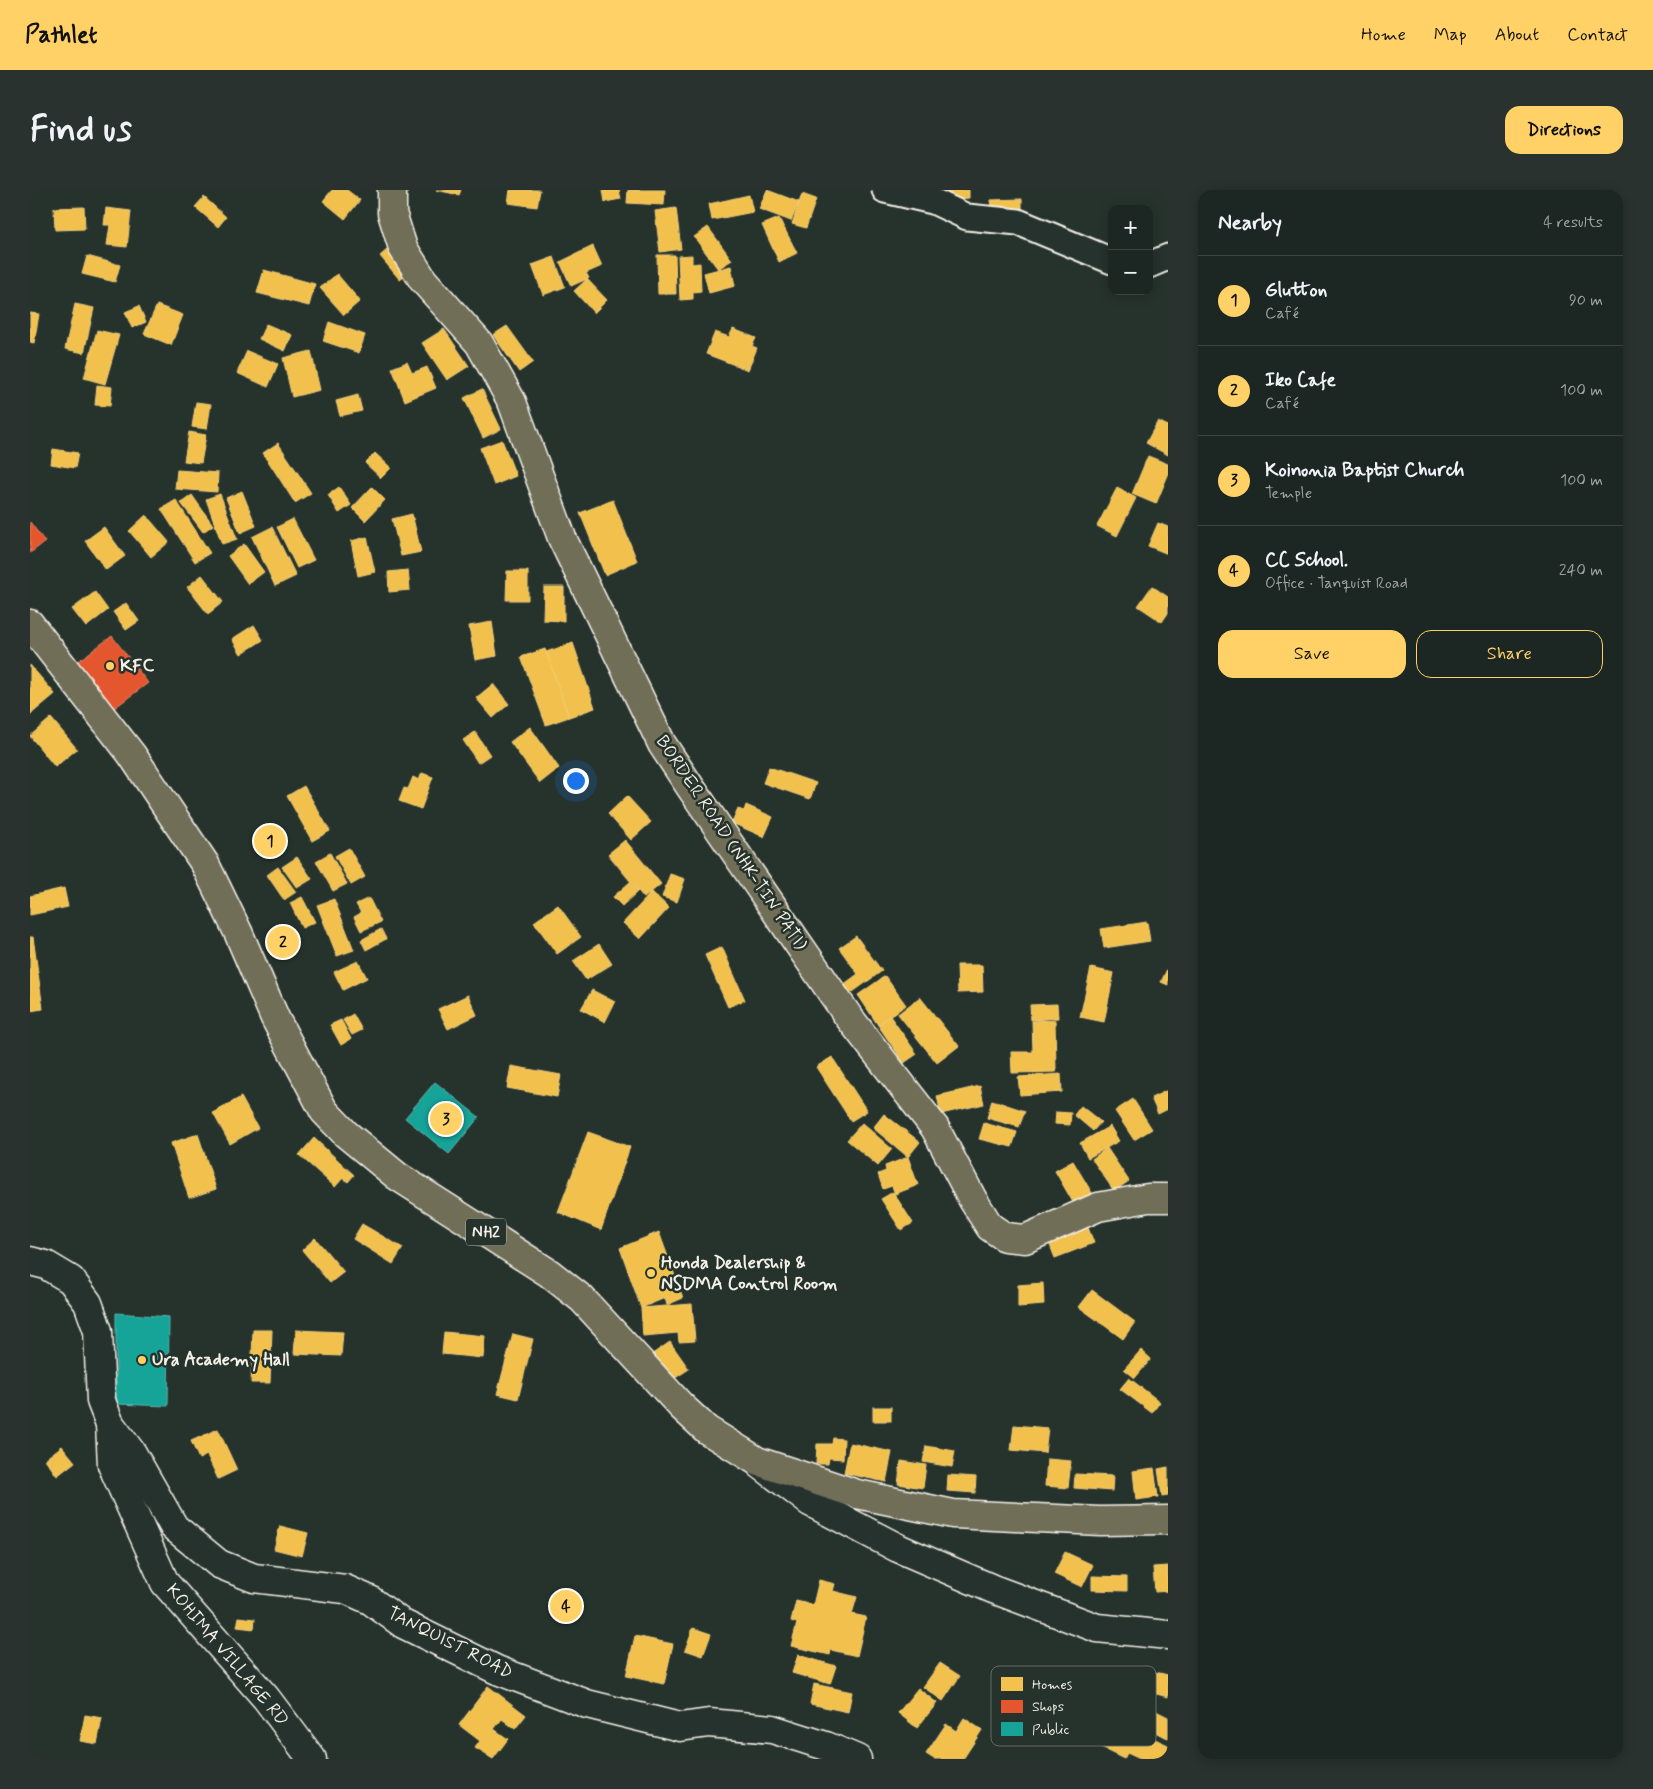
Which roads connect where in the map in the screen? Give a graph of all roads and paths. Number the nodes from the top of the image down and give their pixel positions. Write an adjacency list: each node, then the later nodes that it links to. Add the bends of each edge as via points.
1 (392, 190): 7 (main road, BORDER ROAD (NHK-TIN PATI), via 392,213 403,248 423,280 479,343 512,402 562,538 662,744 848,1016 935,1128 990,1227 1005,1238 1025,1239 1098,1207 1148,1198)
2 (885, 190): 4 (street, via 933,201 967,216 1018,222)
3 (1168, 256): 5 (street)
4 (1108, 259)
5 (1153, 263)
6 (30, 624): 10 (main road, NH2, via 132,755 205,864 275,1018 324,1111 346,1134 397,1176 549,1273 582,1299 680,1406 707,1430)
7 (1168, 1198)
8 (30, 1261): 9 (street, KOHIMA VILLAGE RD, via 46,1265 71,1280 88,1303 98,1330 101,1401)
9 (110, 1424): 13 (street, KOHIMA VILLAGE RD, via 112,1464 165,1583 266,1698); 14 (street, TANQUIST ROAD, via 132,1453 174,1527 219,1564 254,1578 346,1589 370,1600 403,1624 497,1670 587,1704 680,1727 709,1723 772,1728)
10 (757, 1461): 11 (main road, NH2, via 857,1494 953,1514 1100,1521); 12 (street, via 810,1502 898,1548 993,1589 1097,1628)
11 (1168, 1520)
12 (1168, 1635)
13 (312, 1759)
14 (856, 1759)

